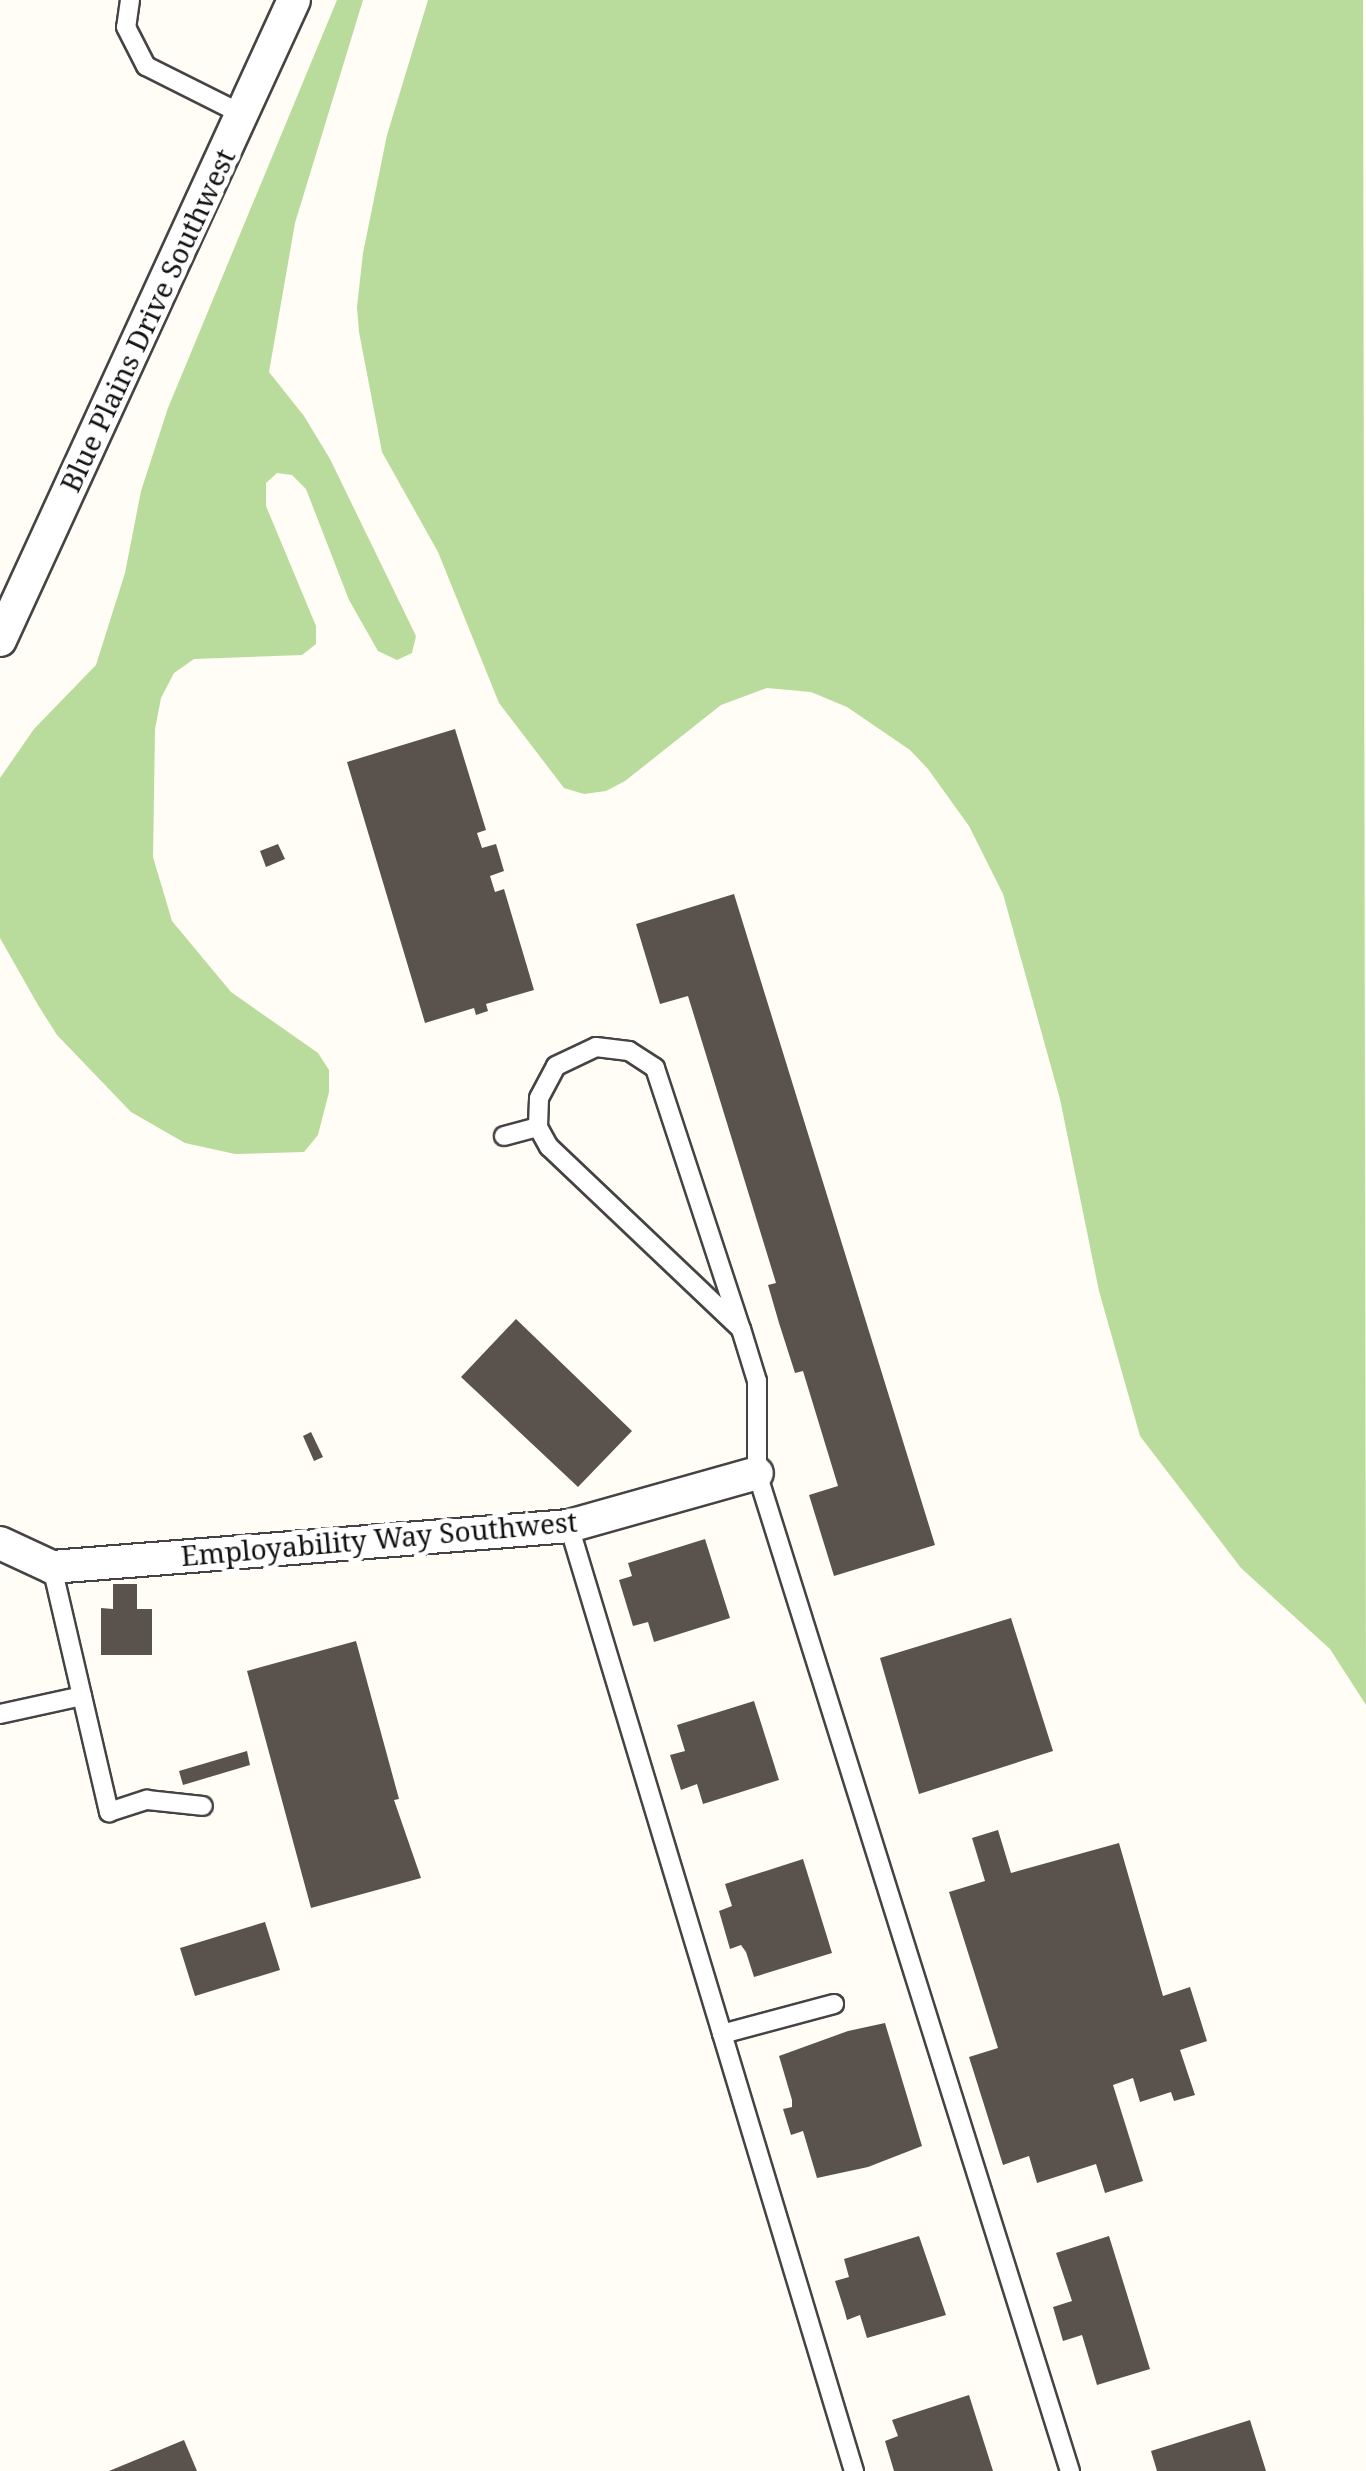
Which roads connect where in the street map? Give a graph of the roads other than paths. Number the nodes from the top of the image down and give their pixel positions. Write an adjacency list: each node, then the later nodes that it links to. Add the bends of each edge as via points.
1 (130, 0): 3 (lane, via 126,26 146,66)
2 (294, 0): 3 (street, Blue Plains Drive Southwest)
3 (242, 114): 4 (street, Blue Plains Drive Southwest)
4 (0, 640)
5 (538, 1127): 6 (lane); 7 (lane, via 549,1147); 7 (lane, via 539,1098 556,1066 596,1047 629,1051 656,1068)
6 (504, 1136)
7 (740, 1329): 8 (lane, via 757,1380)
8 (758, 1472): 9 (street, Employability Way Southwest); 18 (lane)
9 (569, 1526): 11 (street, Employability Way Southwest); 16 (lane)
10 (0, 1543): 11 (street, Employability Way Southwest)
11 (52, 1567): 12 (lane)
12 (82, 1696): 13 (lane); 14 (lane, via 108,1812 148,1800)
13 (0, 1714)
14 (203, 1806)
15 (834, 2004): 16 (lane)
16 (722, 2034): 17 (lane)
17 (854, 2471)
18 (1070, 2471)

